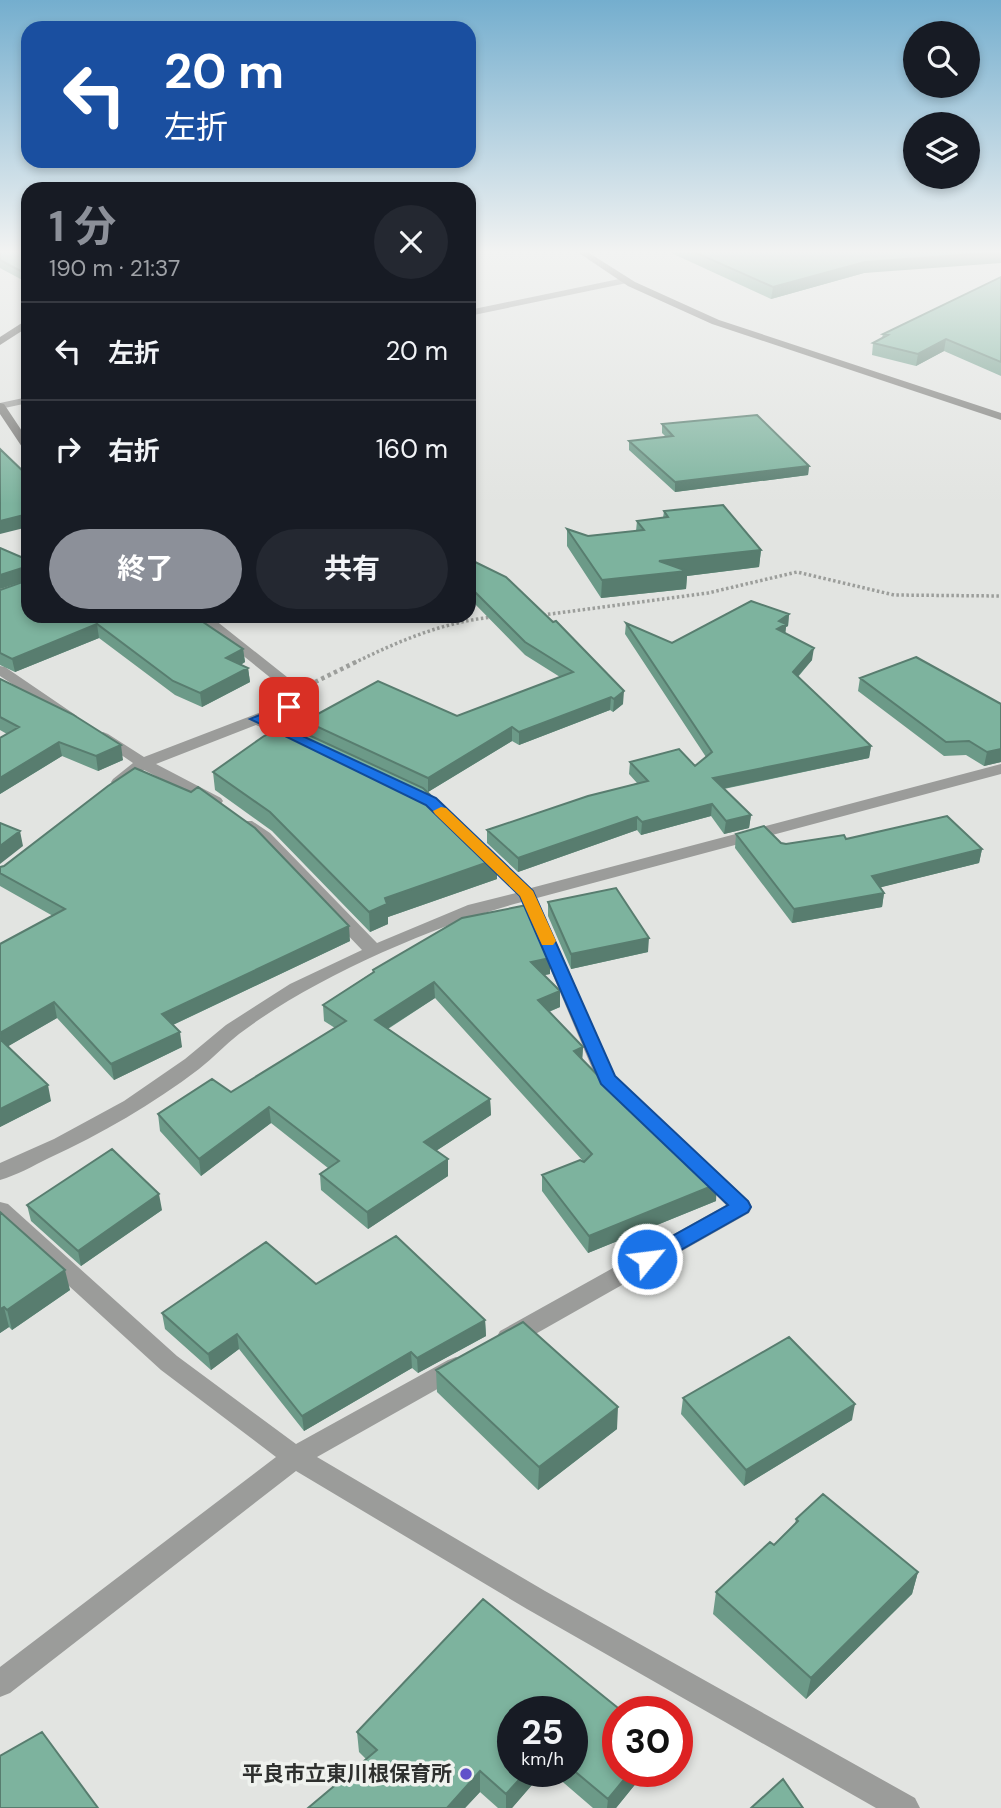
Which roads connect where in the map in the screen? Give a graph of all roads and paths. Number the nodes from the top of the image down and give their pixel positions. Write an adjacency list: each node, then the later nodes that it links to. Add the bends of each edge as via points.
1 (753, 335): 4 (street)
2 (21, 402): 3 (street)
3 (0, 406): 5 (street)
4 (1001, 417)
5 (21, 438)
6 (1001, 596): 7 (path, via 894,595 797,572 708,593)
7 (534, 616)
8 (493, 617): 9 (path)
9 (476, 618)
10 (210, 623): 13 (street)
11 (452, 623): 13 (path)
12 (0, 670): 16 (street)
13 (294, 692): 14 (street, via 289,707)
14 (256, 719): 15 (street); 16 (street)
15 (319, 749)
16 (143, 764): 18 (street); 21 (street, via 205,794 264,837)
17 (1001, 769): 20 (street)
18 (110, 789)
19 (470, 839): 20 (street)
20 (527, 894): 21 (street, via 474,909); 24 (street, via 607,1080 741,1207)
21 (374, 951): 22 (street, via 265,1008 131,1106)
22 (0, 1171)
23 (0, 1210): 24 (street, via 169,1363)
24 (295, 1457): 25 (street); 26 (street)
25 (0, 1684)
26 (905, 1808)

